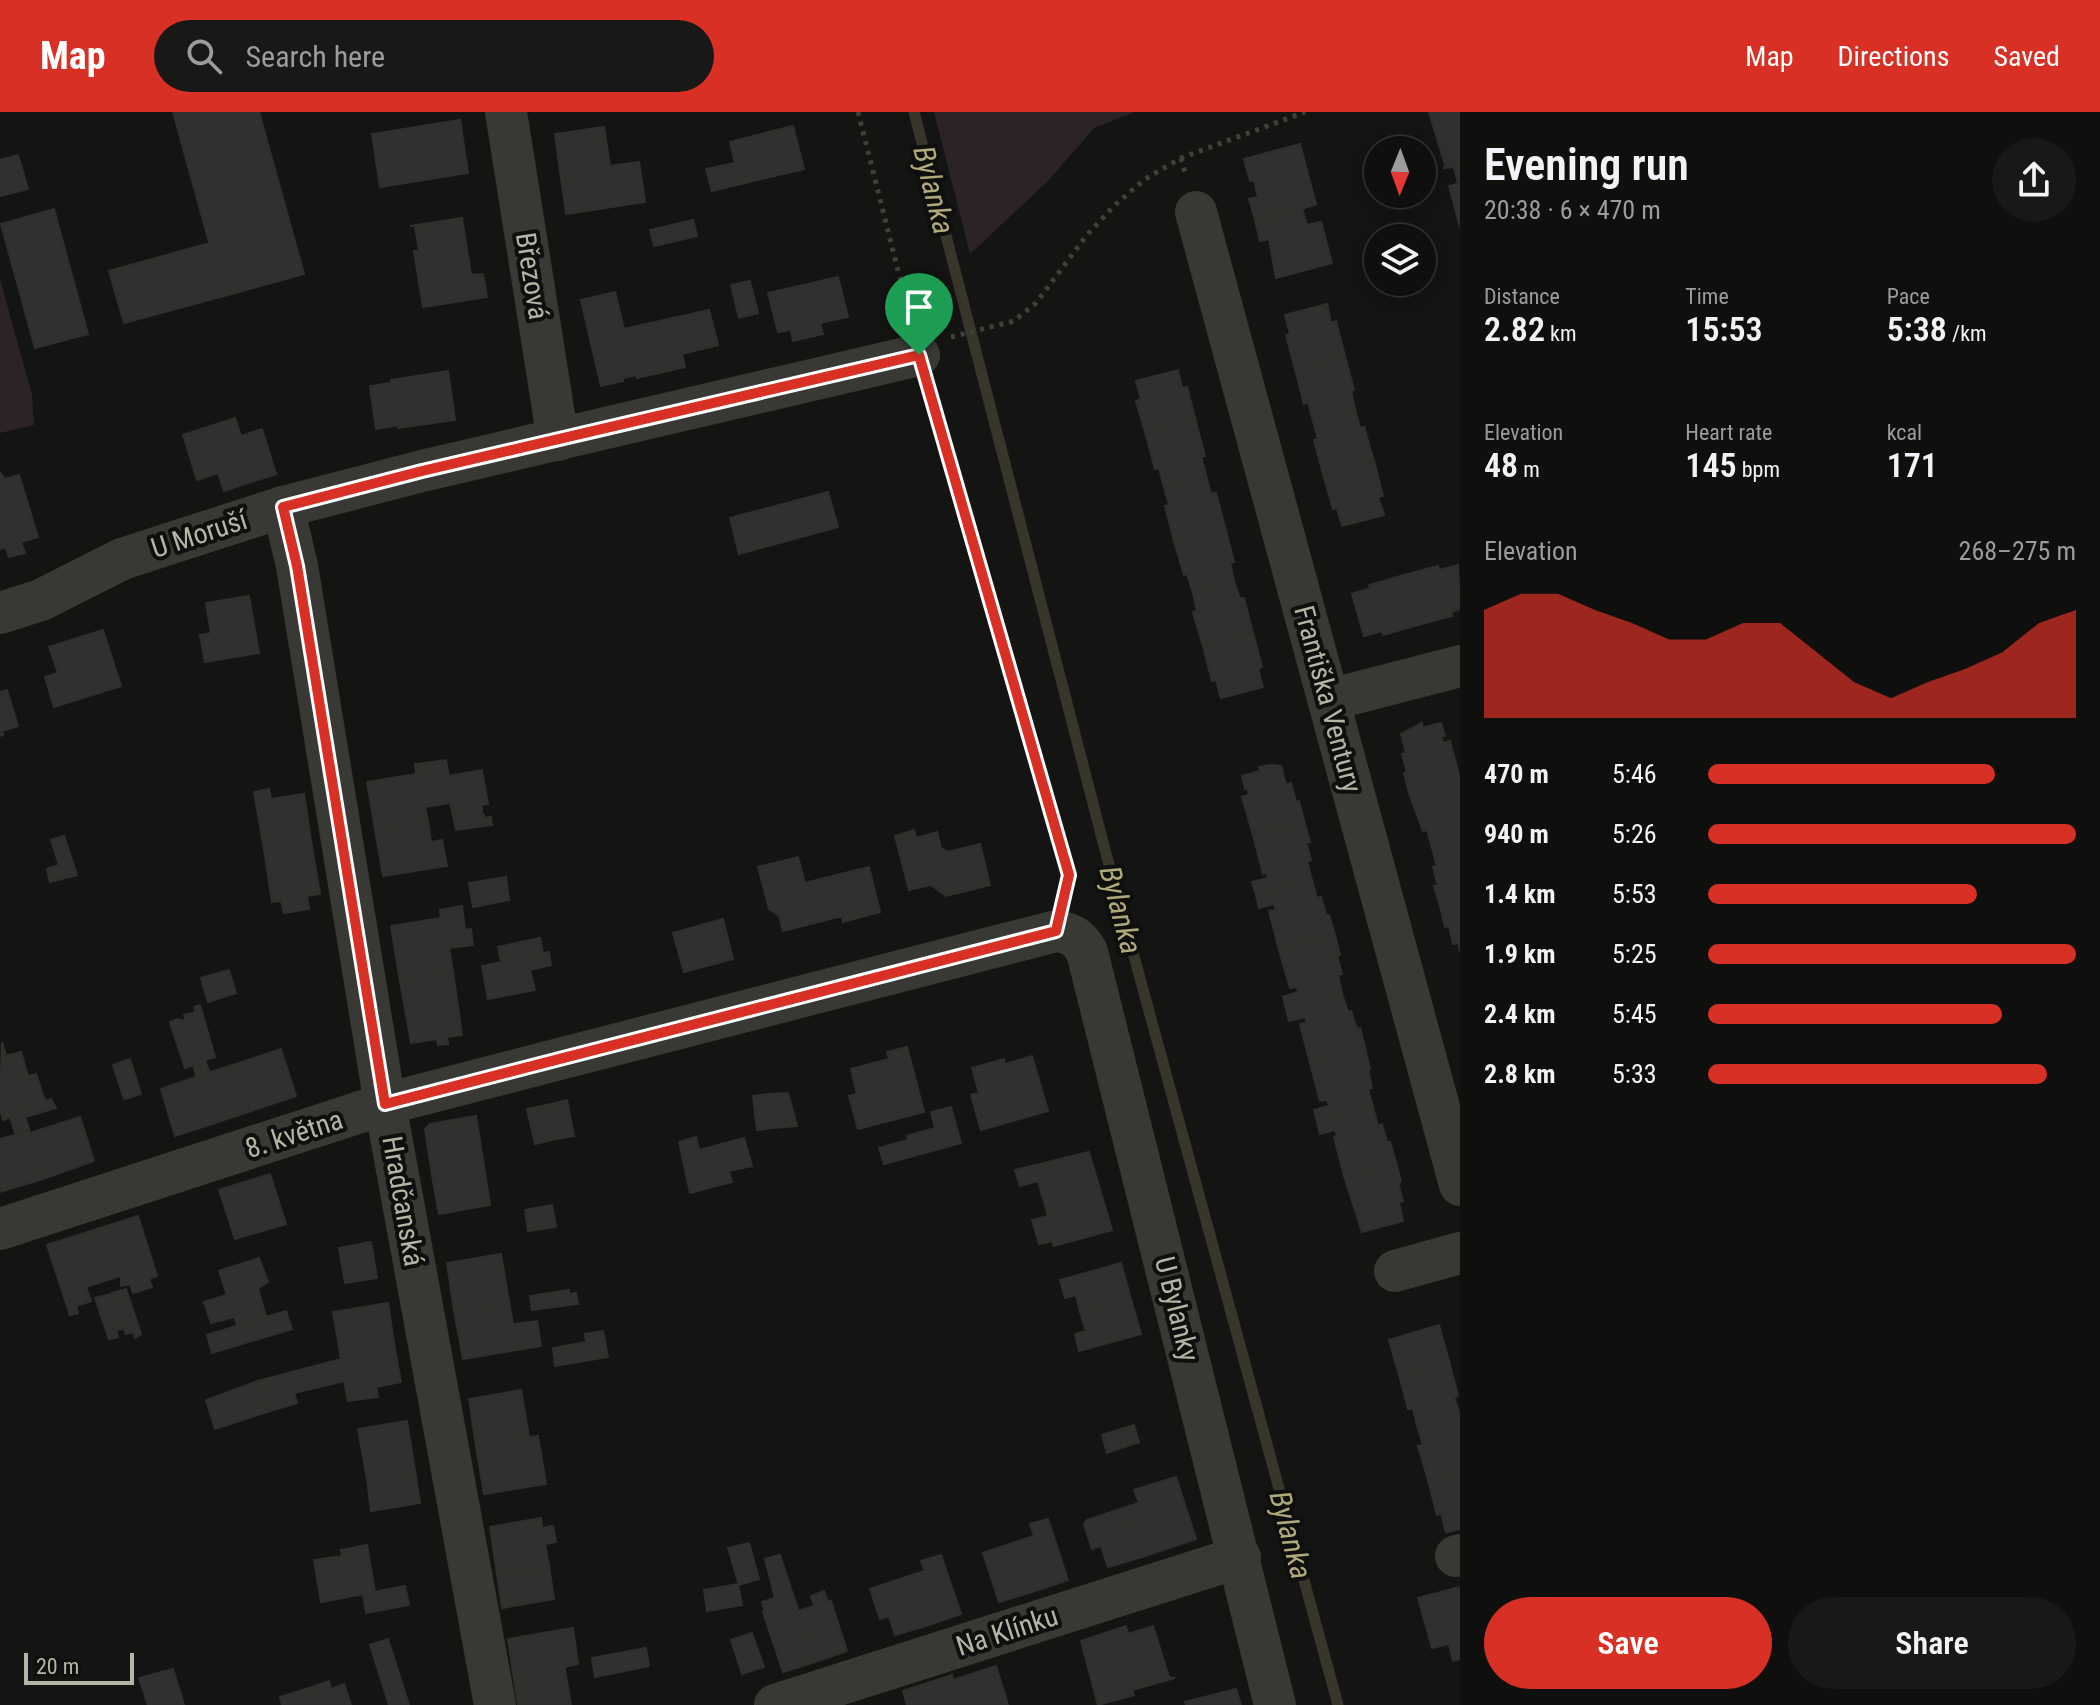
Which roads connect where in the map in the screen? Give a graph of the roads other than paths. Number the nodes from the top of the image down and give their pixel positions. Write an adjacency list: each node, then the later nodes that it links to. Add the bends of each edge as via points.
1 (506, 112): 4 (street, Březová)
2 (1196, 212): 8 (street, Františka Ventury)
3 (929, 348): 4 (street, U Moruší)
4 (558, 440): 5 (street, U Moruší)
5 (283, 507): 6 (street, U Moruší, via 122,559 41,600); 10 (street, Hradčanská)
6 (0, 613)
7 (1460, 666): 8 (street)
8 (1329, 700): 11 (street, Františka Ventury)
9 (1056, 931): 10 (street, 8. května); 15 (street, U Bylanky, via 1075,936 1087,952)
10 (385, 1104): 12 (street, 8. května); 16 (street, Hradčanská)
11 (1460, 1185)
12 (0, 1229)
13 (1460, 1253): 14 (street)
14 (1395, 1271)
15 (1240, 1557): 17 (street, Na Klínku); 18 (street, U Bylanky)
16 (495, 1705)
17 (775, 1705)
18 (1275, 1705)

